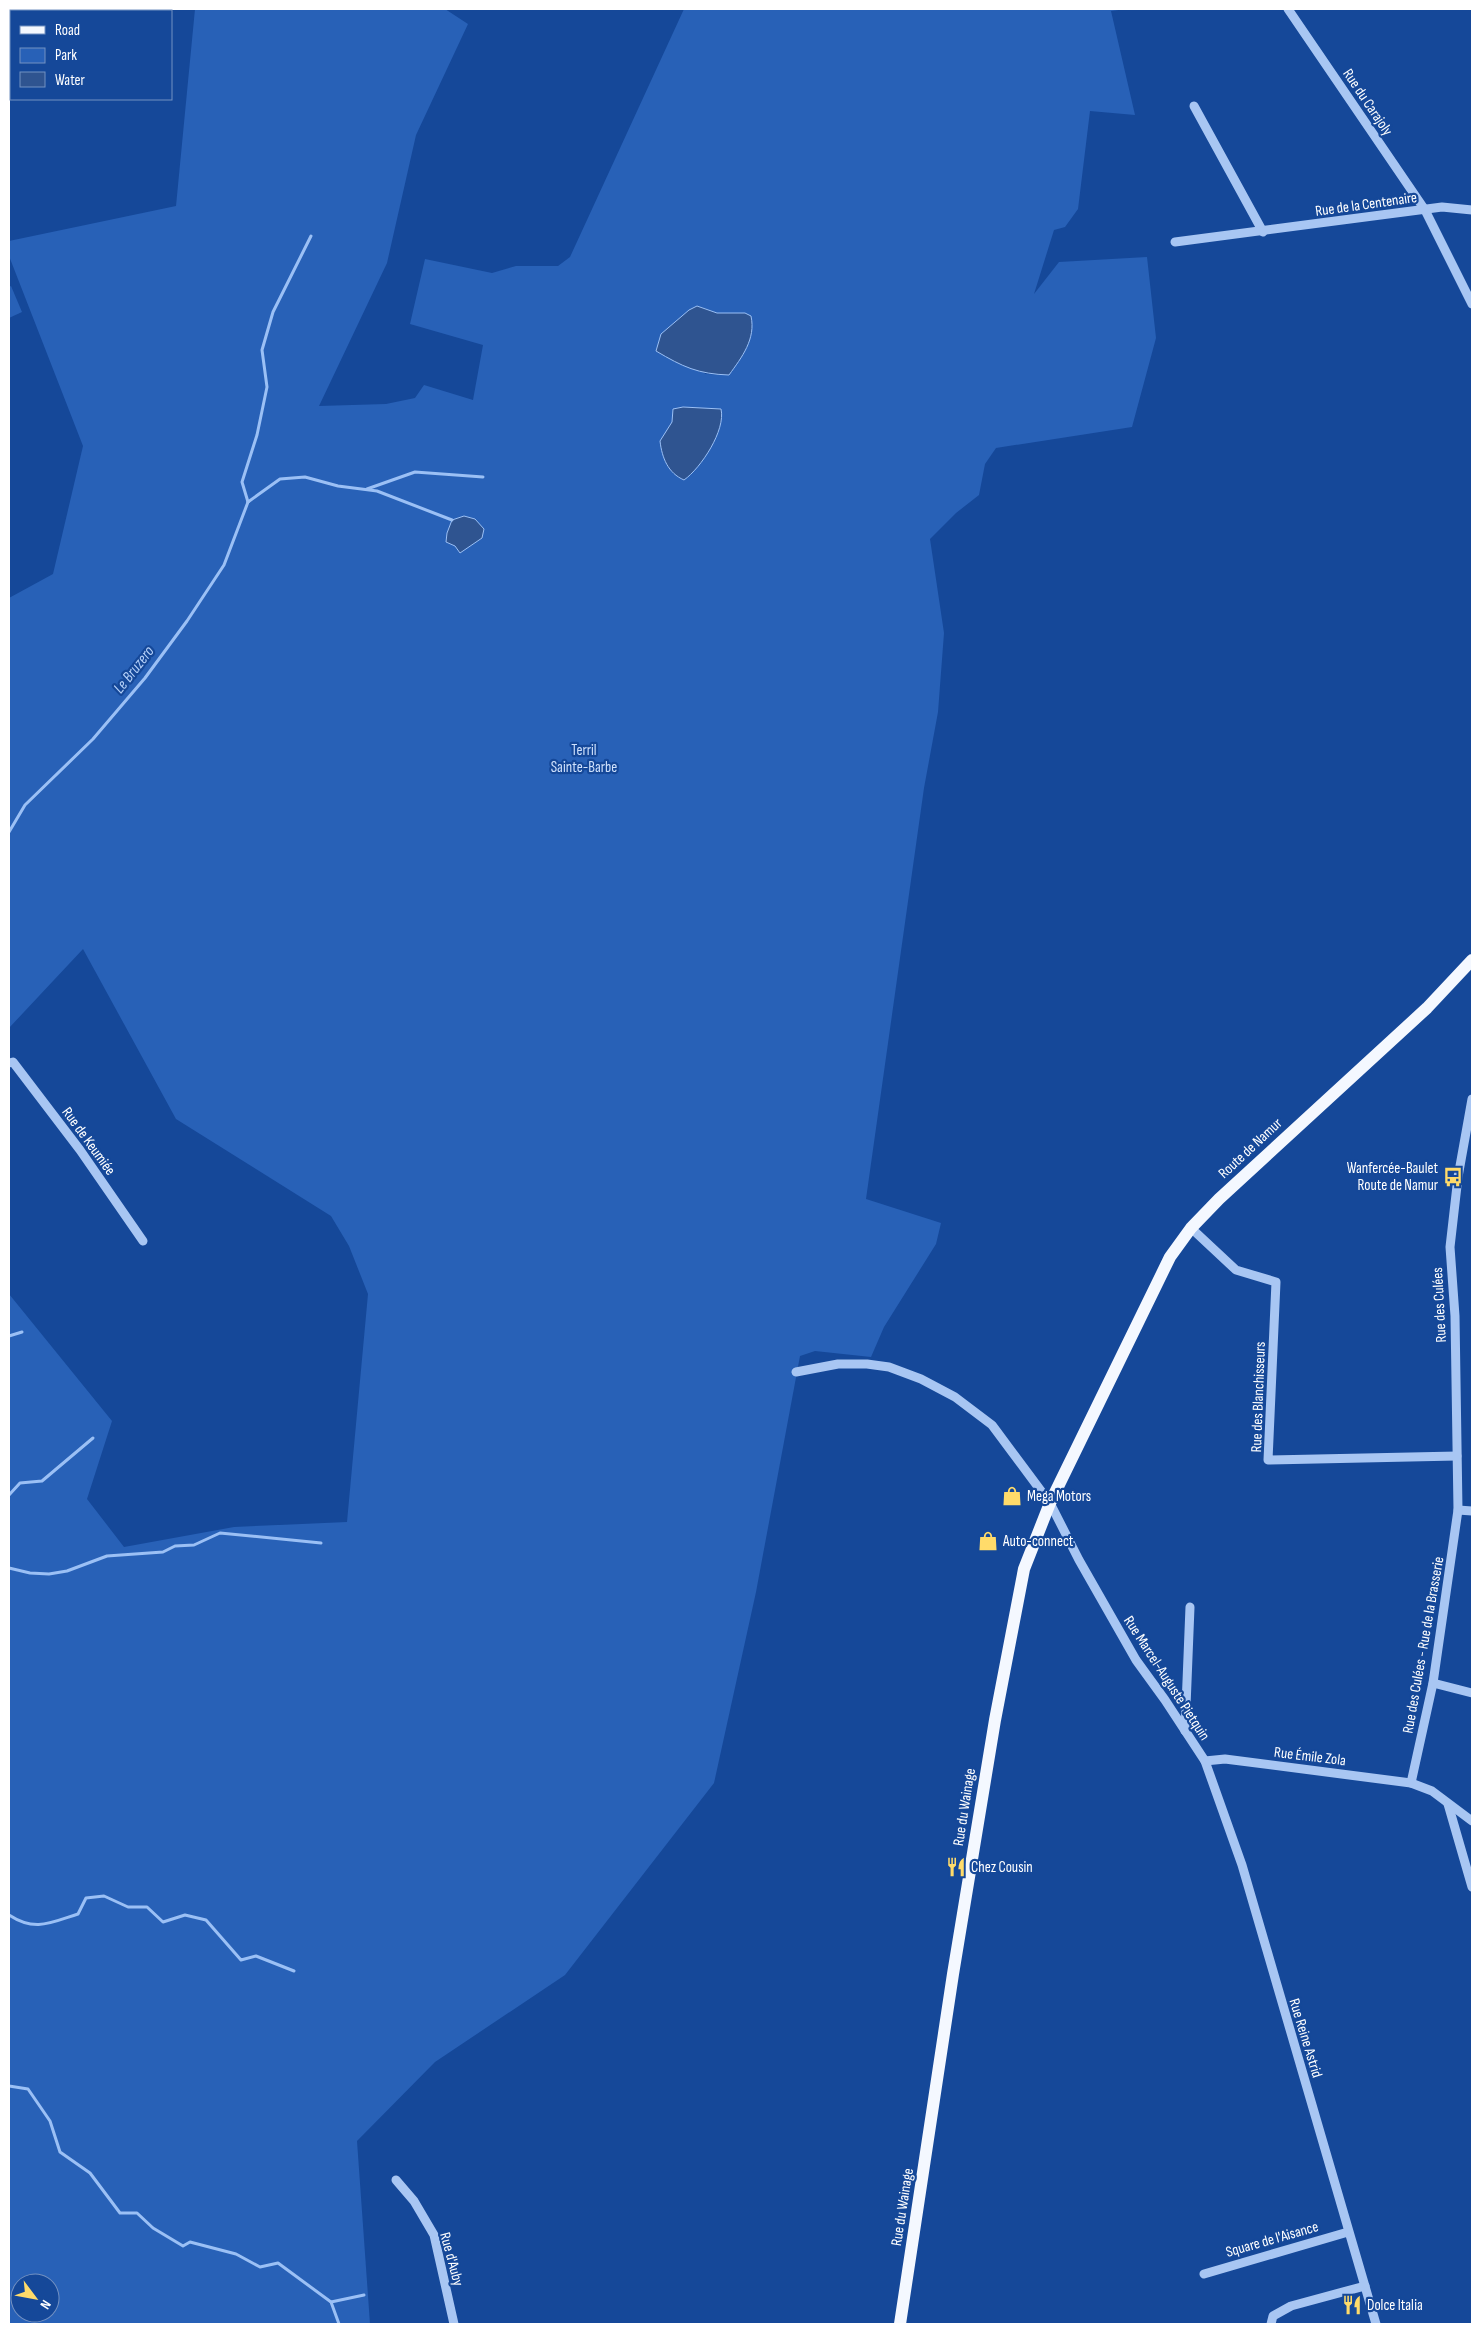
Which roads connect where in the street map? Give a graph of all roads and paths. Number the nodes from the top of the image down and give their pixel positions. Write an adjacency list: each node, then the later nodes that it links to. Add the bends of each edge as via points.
1 (1288, 9): 3 (street, Rue du Carajoly)
2 (1194, 106): 5 (street)
3 (1425, 210): 4 (street, Rue de la Centenaire, via 1442,207); 5 (street, Rue de la Centenaire); 7 (street, Rue du Carajoly)
4 (1472, 210)
5 (1263, 232): 6 (street, Rue de la Centenaire)
6 (1175, 242)
7 (1472, 304)
8 (1472, 960): 11 (main road, Route de Namur, via 1427,1008)
9 (9, 1063): 12 (street, Rue de Keumiée, via 13,1062 80,1150)
10 (1472, 1099): 15 (street, Rue des Culées, via 1450,1247 1455,1316)
11 (1191, 1228): 14 (main road, Route de Namur, via 1170,1257); 15 (street, Rue des Blanchisseurs, via 1236,1270 1276,1282 1268,1460)
12 (143, 1241)
13 (796, 1372): 16 (street, Rue Marcel-Auguste Pietquin, via 838,1364 889,1367 955,1397 992,1425)
14 (1100, 1398): 16 (main road, Rue du Wainage)
15 (1457, 1456): 17 (street, Rue des Culées)
16 (1050, 1503): 22 (street, Rue Marcel-Auguste Pietquin, via 1078,1560 1136,1660); 33 (main road, Rue du Wainage, via 1024,1569 995,1720)
17 (1458, 1510): 18 (street); 20 (street, Rue des Culées - Rue de la Brasserie)
18 (1472, 1511)
19 (1190, 1607): 22 (street)
20 (1433, 1683): 21 (street); 24 (street, Rue des Culées - Rue de la Brasserie)
21 (1472, 1693)
22 (1185, 1731): 23 (street, Rue Marcel-Auguste Pietquin)
23 (1205, 1761): 24 (street, Rue Émile Zola, via 1225,1759); 29 (street, Rue Reine Astrid, via 1242,1865)
24 (1411, 1783): 25 (street, Rue Émile Zola, via 1432,1791)
25 (1448, 1804): 26 (street, Rue Émile Zola); 27 (street)
26 (1472, 1821)
27 (1472, 1887)
28 (396, 2180): 32 (street, Rue d'Auby, via 414,2201 434,2235)
29 (1348, 2232): 30 (street, Square de l'Aisance); 31 (street, Rue Reine Astrid)
30 (1204, 2274)
31 (1365, 2286): 34 (street, via 1291,2306 1273,2316); 35 (street, Rue Reine Astrid)
32 (454, 2324)
33 (900, 2324)
34 (1271, 2324)
35 (1376, 2324)

